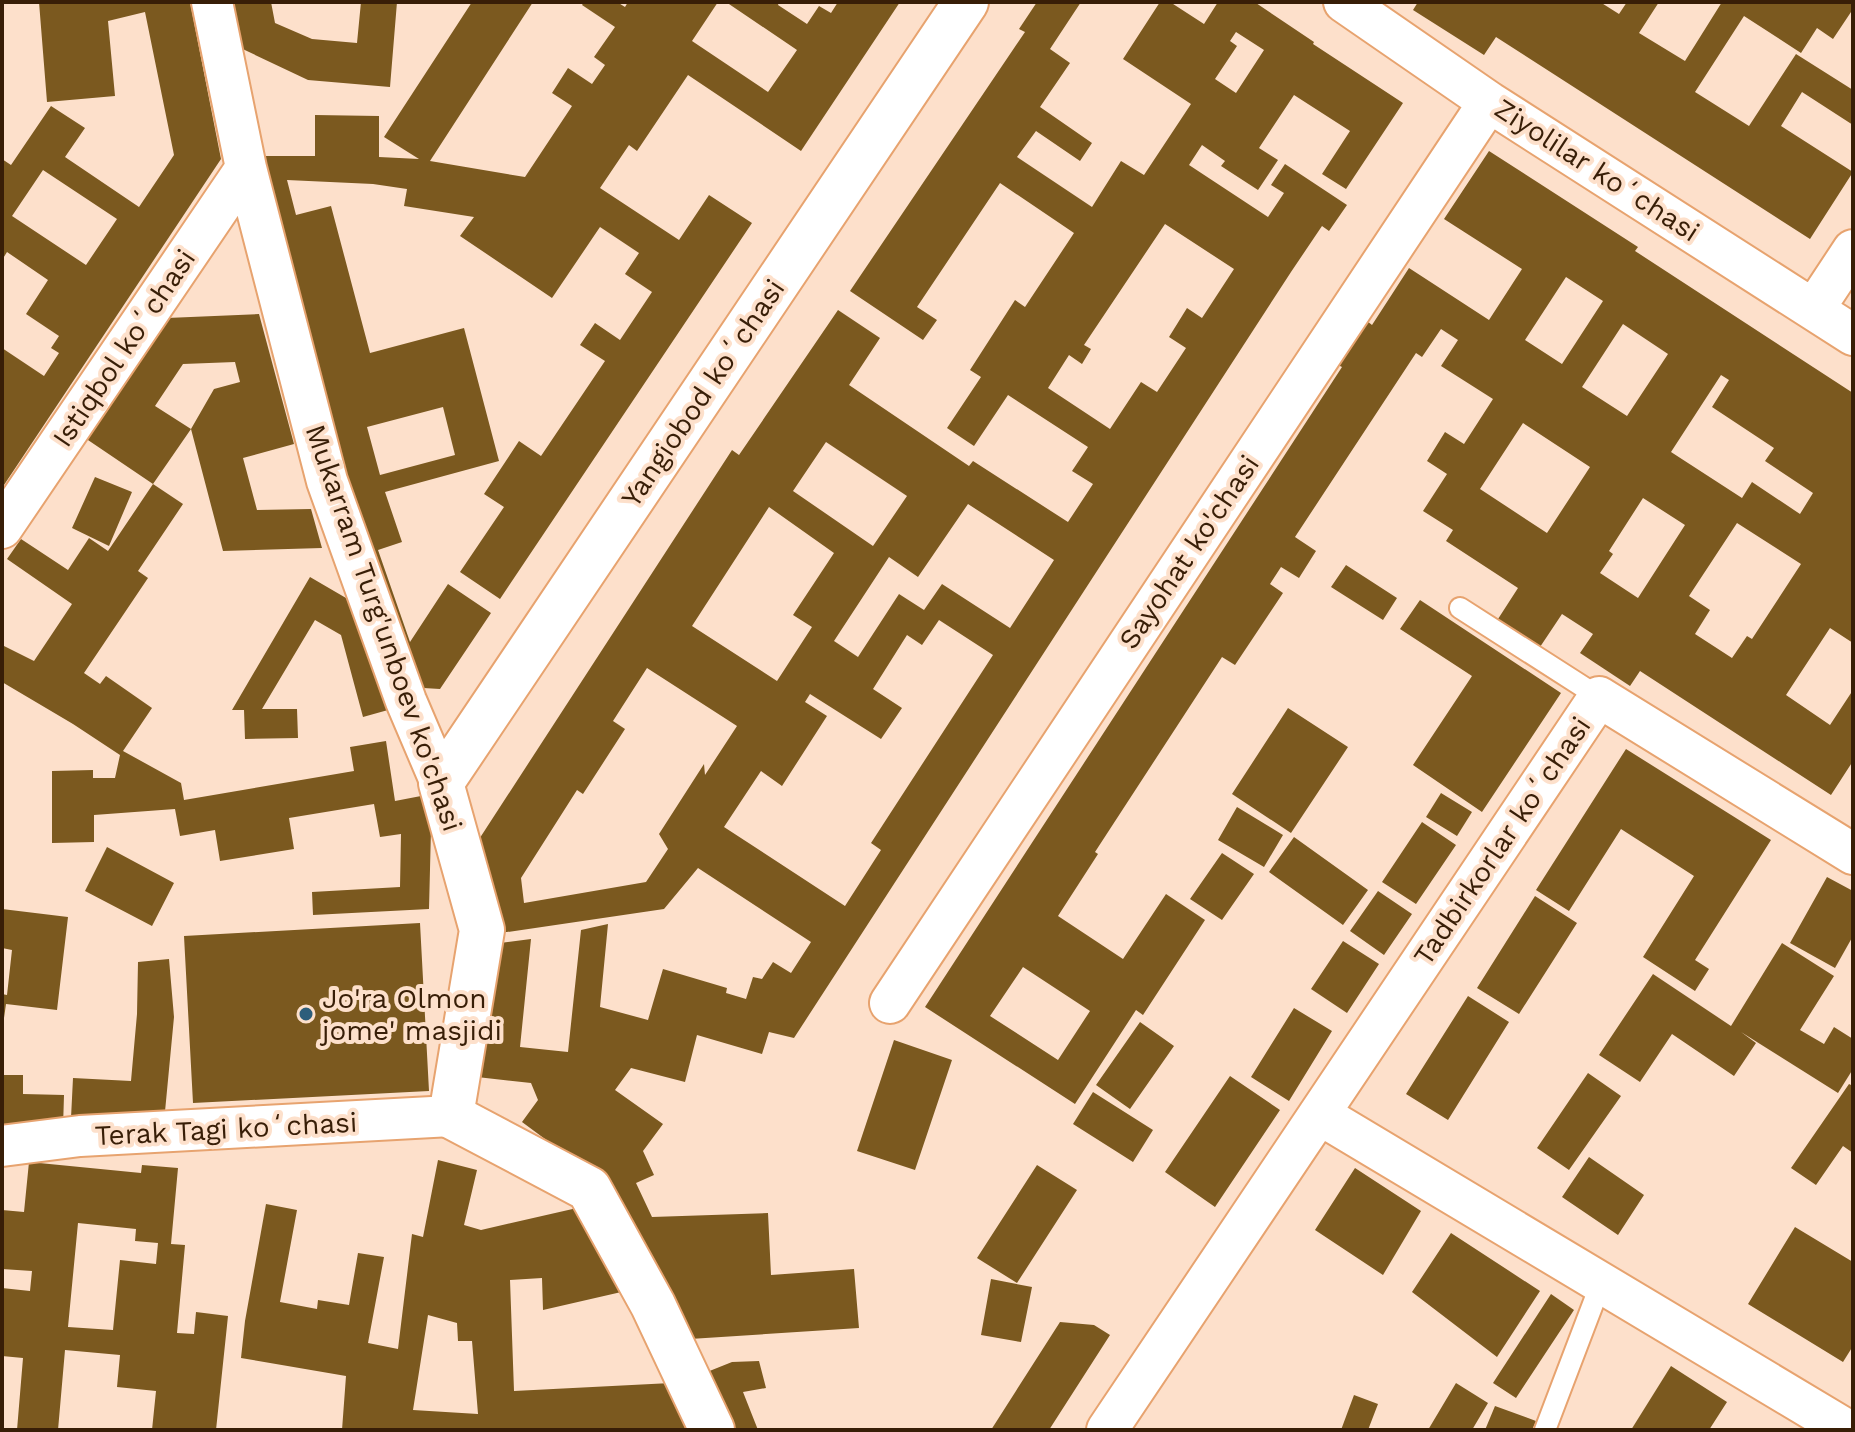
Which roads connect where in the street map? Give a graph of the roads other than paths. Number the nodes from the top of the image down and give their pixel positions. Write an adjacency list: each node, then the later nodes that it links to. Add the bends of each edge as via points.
1 (212, 2): 5 (street, Mukarram Turg'unboev ko'chasi)
2 (966, 2): 12 (street, Yangiobod koʻchasi)
3 (1344, 2): 4 (street, Ziyolilar koʻchasi)
4 (1489, 102): 7 (street, Ziyolilar koʻchasi); 14 (street, Sayohat ko'chasi)
5 (246, 168): 9 (street, Istiqbol koʻchasi); 12 (street, Mukarram Turg'unboev ko'chasi, via 327,481)
6 (1853, 250): 7 (street)
7 (1814, 309): 8 (street, Ziyolilar koʻchasi)
8 (1853, 335)
9 (2, 528)
10 (1460, 608): 11 (lane)
11 (1599, 697): 13 (street, Tadbirkorlar koʻchasi); 15 (street, Tadbirkorlar koʻchasi)
12 (441, 783): 16 (street, Mukarram Turg'unboev ko'chasi, via 482,930)
13 (1853, 854)
14 (890, 1003)
15 (1319, 1114): 18 (street); 20 (street, Tadbirkorlar koʻchasi)
16 (451, 1116): 17 (street, Terak Tagi koʻchasi, via 80,1136); 19 (street, via 589,1189 653,1305)
17 (2, 1146)
18 (1601, 1283): 21 (lane); 22 (street)
19 (712, 1430)
20 (1107, 1430)
21 (1545, 1430)
22 (1847, 1430)

